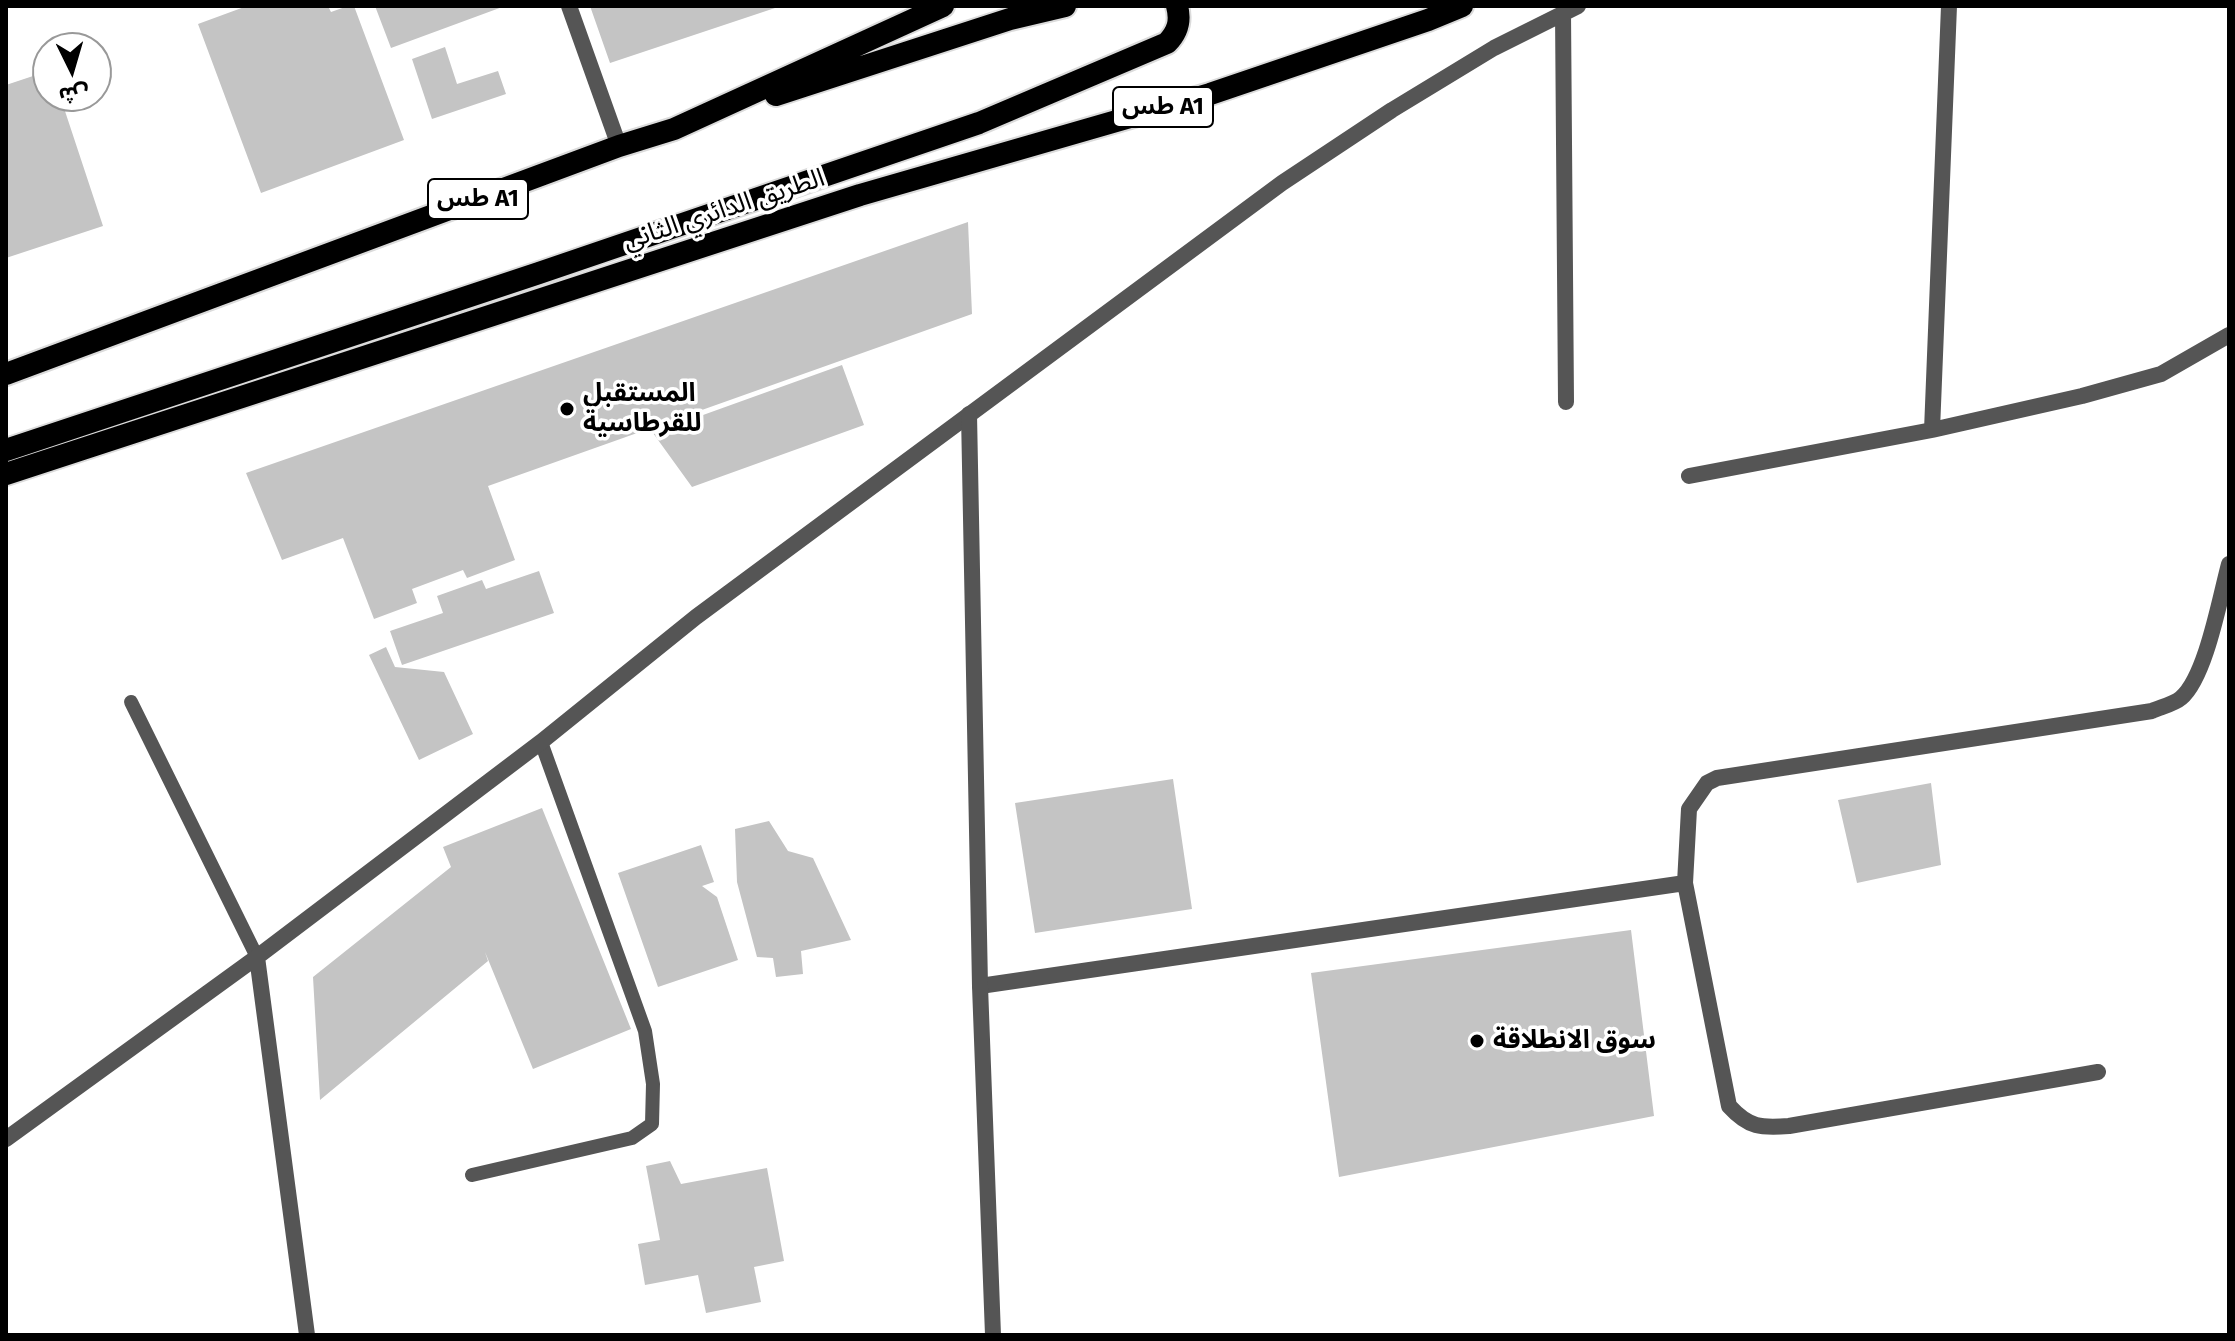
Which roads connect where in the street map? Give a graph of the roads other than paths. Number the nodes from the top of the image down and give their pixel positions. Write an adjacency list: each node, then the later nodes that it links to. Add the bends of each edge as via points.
1 (569, 6): 9 (street)
2 (943, 6): 8 (highway, طس A1)
3 (1065, 6): 8 (highway, via 1010,19)
4 (1177, 6): 15 (highway, via 1178,26 1167,43 979,123)
5 (1462, 6): 16 (highway, الطريق الدائري الثاني / طس A1, via 1210,94 860,195)
6 (1949, 6): 14 (street)
7 (1571, 9): 12 (street); 13 (street, via 1494,48 1282,183)
8 (674, 129): 9 (highway, طس A1)
9 (619, 146): 11 (highway, طس A1)
10 (2229, 335): 14 (street, via 2161,374)
11 (6, 374)
12 (1566, 402)
13 (969, 414): 20 (street, via 696,617); 23 (street)
14 (1932, 430): 17 (street)
15 (6, 450)
16 (6, 474)
17 (1689, 476)
18 (2229, 564): 21 (street, via 2203,659 2180,699 2152,711 1717,778 1707,783 1689,809)
19 (131, 702): 22 (lane)
20 (541, 742): 22 (street); 26 (lane, via 645,1031 652,1124 632,1138)
21 (1685, 883): 23 (street); 24 (street, via 1729,1106 1757,1127 1789,1126)
22 (257, 957): 25 (street); 27 (street)
23 (980, 986): 28 (street)
24 (2098, 1072)
25 (6, 1139)
26 (472, 1175)
27 (307, 1335)
28 (993, 1335)

